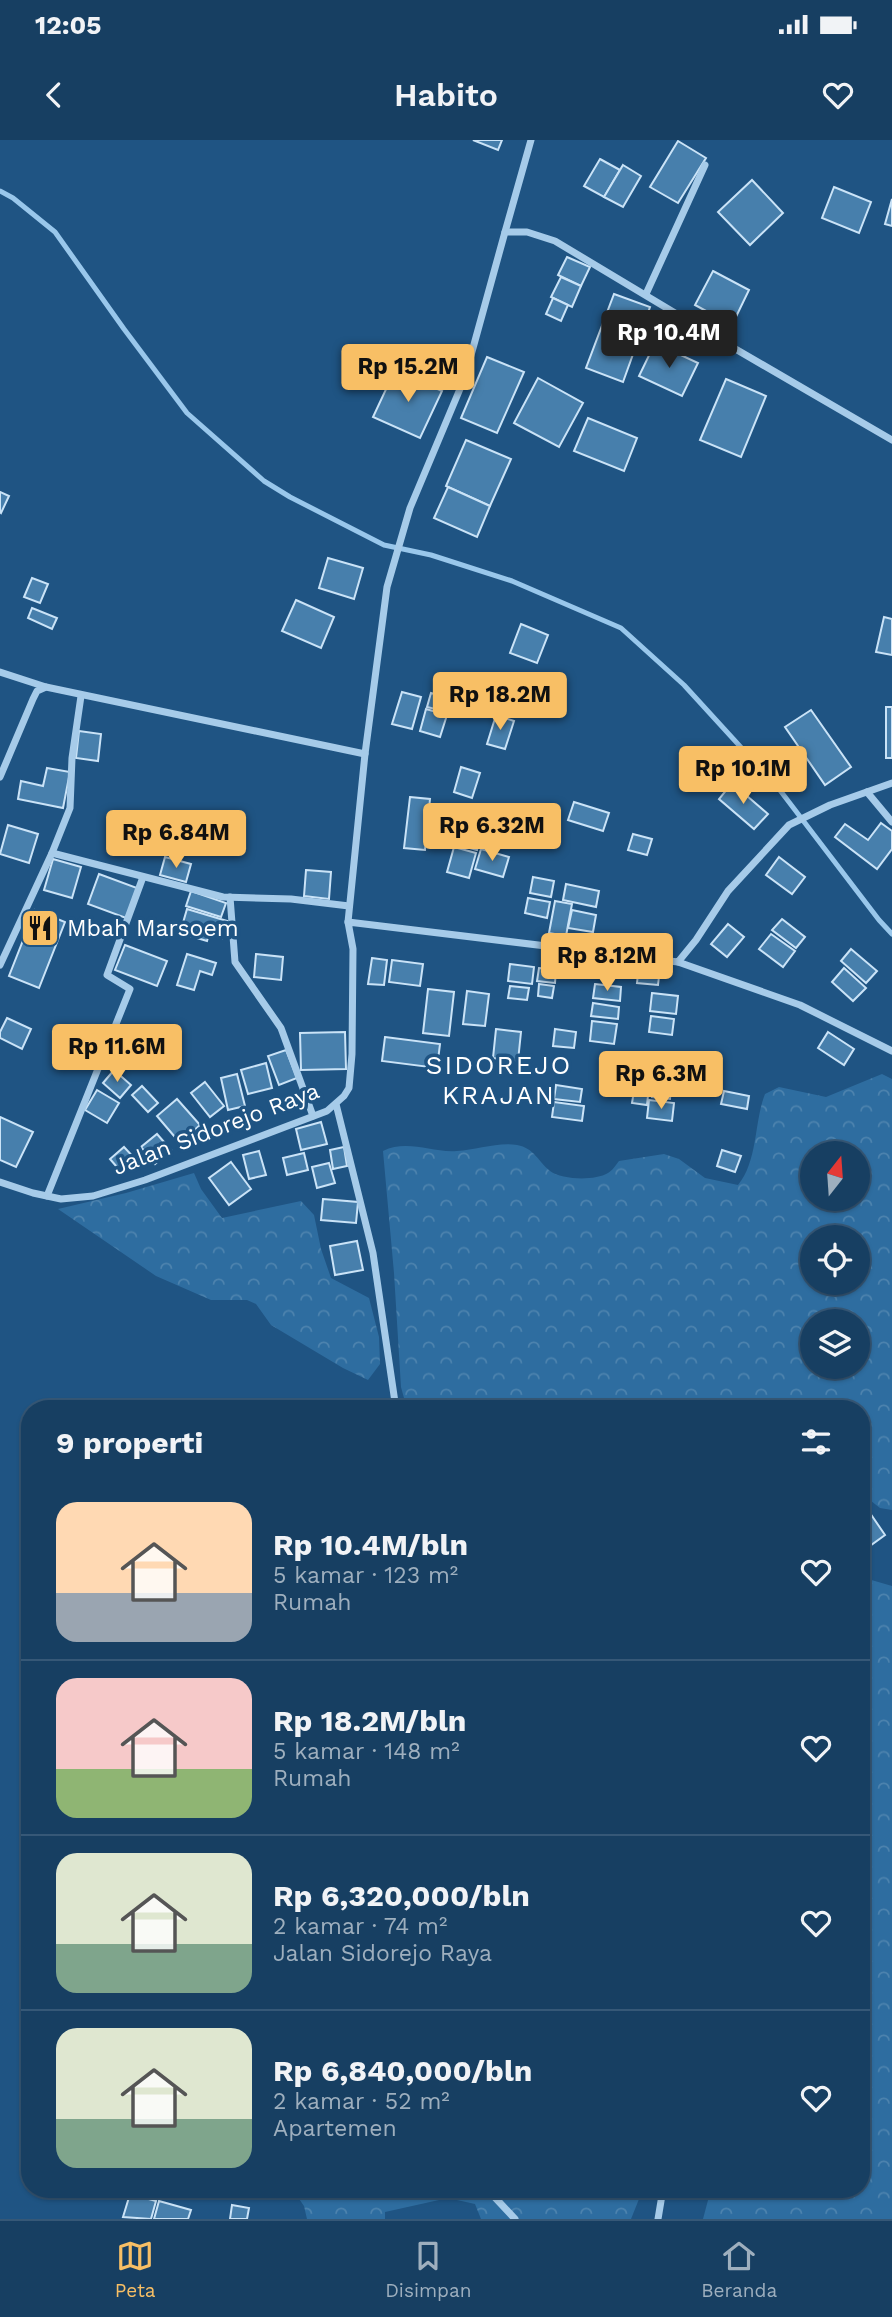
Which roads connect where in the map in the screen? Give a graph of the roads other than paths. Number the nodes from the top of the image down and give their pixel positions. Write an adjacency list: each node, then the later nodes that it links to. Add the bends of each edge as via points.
1 (531, 140): 3 (street, Jalan Sidorejo Raya)
2 (705, 165): 4 (street)
3 (505, 232): 4 (street, via 527,232 555,241); 9 (street, Jalan Sidorejo Raya, via 465,377 410,508 387,587)
4 (646, 294): 5 (street)
5 (892, 440)
6 (0, 672): 7 (street)
7 (46, 687): 8 (street); 10 (street, via 37,691)
8 (81, 696): 9 (street); 14 (street, via 70,808)
9 (365, 754): 17 (street, Jalan Sidorejo Raya)
10 (0, 778)
11 (892, 783): 12 (street)
12 (867, 792): 13 (street); 19 (street, via 789,825 728,891)
13 (892, 822)
14 (52, 853): 15 (street); 20 (street)
15 (143, 877): 16 (street); 25 (street, via 107,975 130,989)
16 (230, 897): 17 (street); 23 (street, via 234,962 281,1028)
17 (349, 906): 18 (street, Jalan Sidorejo Raya)
18 (348, 922): 19 (street); 22 (street, Jalan Sidorejo Raya, via 353,949 352,1054 349,1088)
19 (678, 962): 21 (street, via 800,1005)
20 (0, 965)
21 (892, 1051)
22 (336, 1104): 23 (street, Jalan Sidorejo Raya); 26 (street, via 373,1253)
23 (313, 1116): 25 (street, Jalan Sidorejo Raya, via 93,1196)
24 (0, 1182): 25 (street, Jalan Sidorejo Raya)
25 (47, 1196)
26 (395, 1400)
27 (495, 2198): 29 (street)
28 (661, 2198): 30 (street)
29 (515, 2219)
30 (657, 2219)

